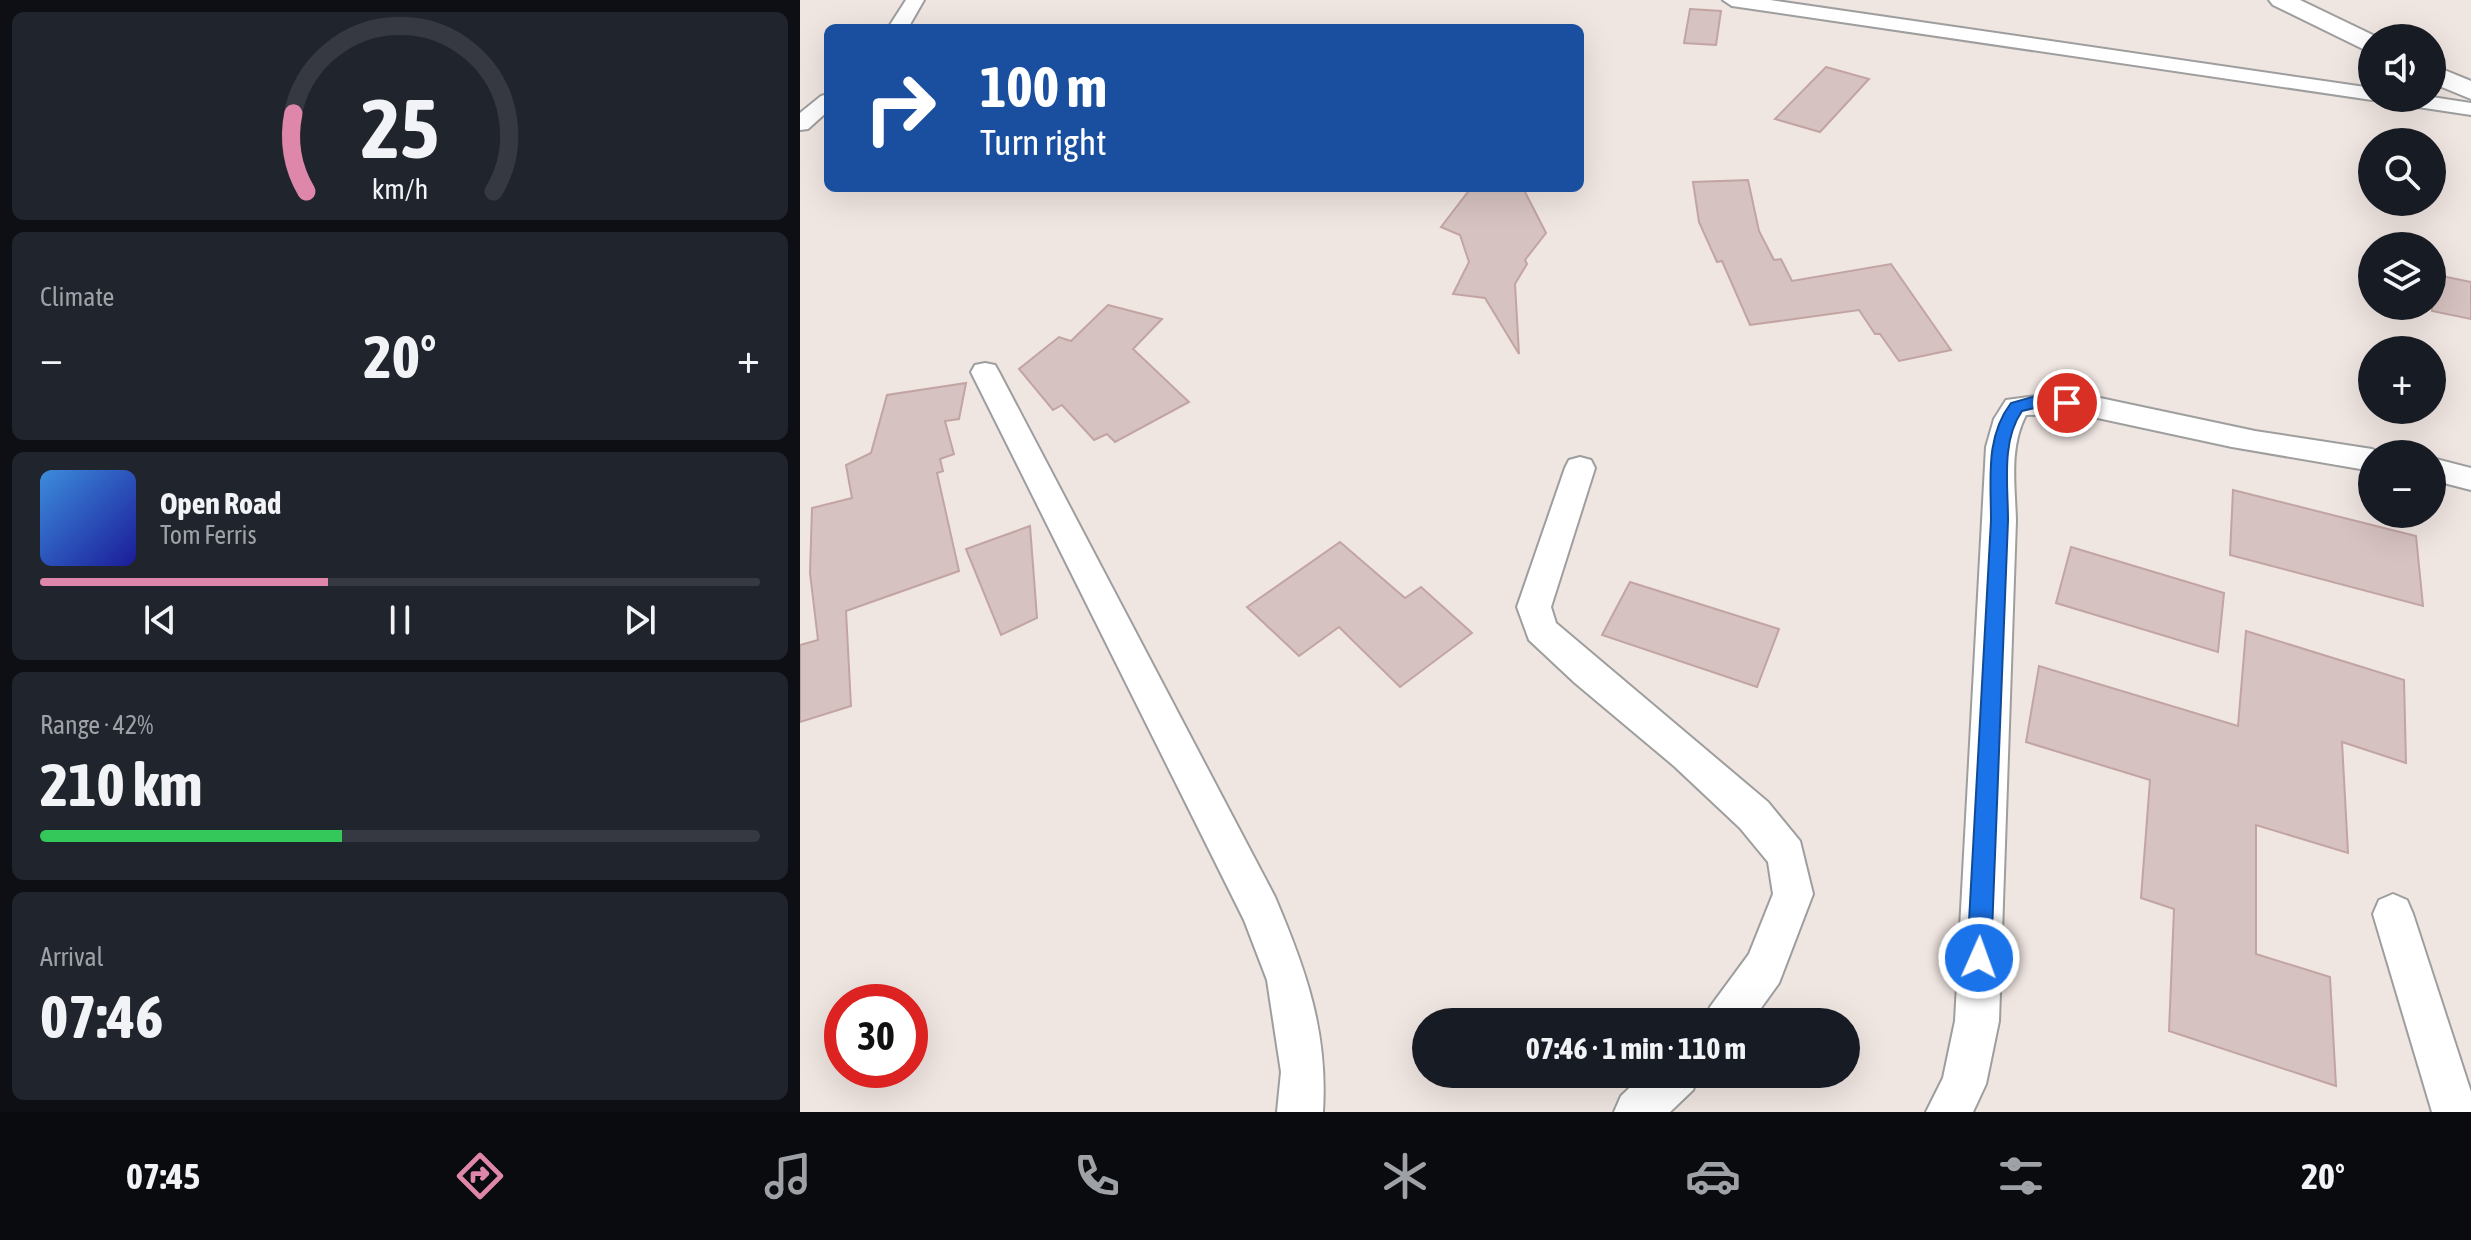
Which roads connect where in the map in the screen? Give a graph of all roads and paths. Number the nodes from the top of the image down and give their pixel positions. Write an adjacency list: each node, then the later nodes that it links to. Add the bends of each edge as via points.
1 (915, 0): 4 (street)
2 (1732, 0): 8 (street)
3 (2281, 0): 5 (street)
4 (900, 24)
5 (2358, 37)
6 (2446, 79): 7 (street)
7 (2471, 91)
8 (2358, 92)
9 (824, 103): 12 (street)
10 (2446, 105): 11 (street)
11 (2471, 109)
12 (800, 124)
13 (985, 372): 21 (street, via 1261,911 1288,980 1303,1072)
14 (2358, 458): 23 (street, via 2043,400 2016,407 2006,421 2000,449 1977,1021 1964,1084)
15 (1580, 468): 19 (street, via 1534,607 1541,630 1754,815 1786,854 1793,894 1764,968)
16 (2446, 473): 17 (street)
17 (2471, 479)
18 (2393, 914): 24 (street)
19 (1735, 1008)
20 (1662, 1088): 22 (street)
21 (1300, 1112)
22 (1637, 1112)
23 (1949, 1112)
24 (2455, 1112)

